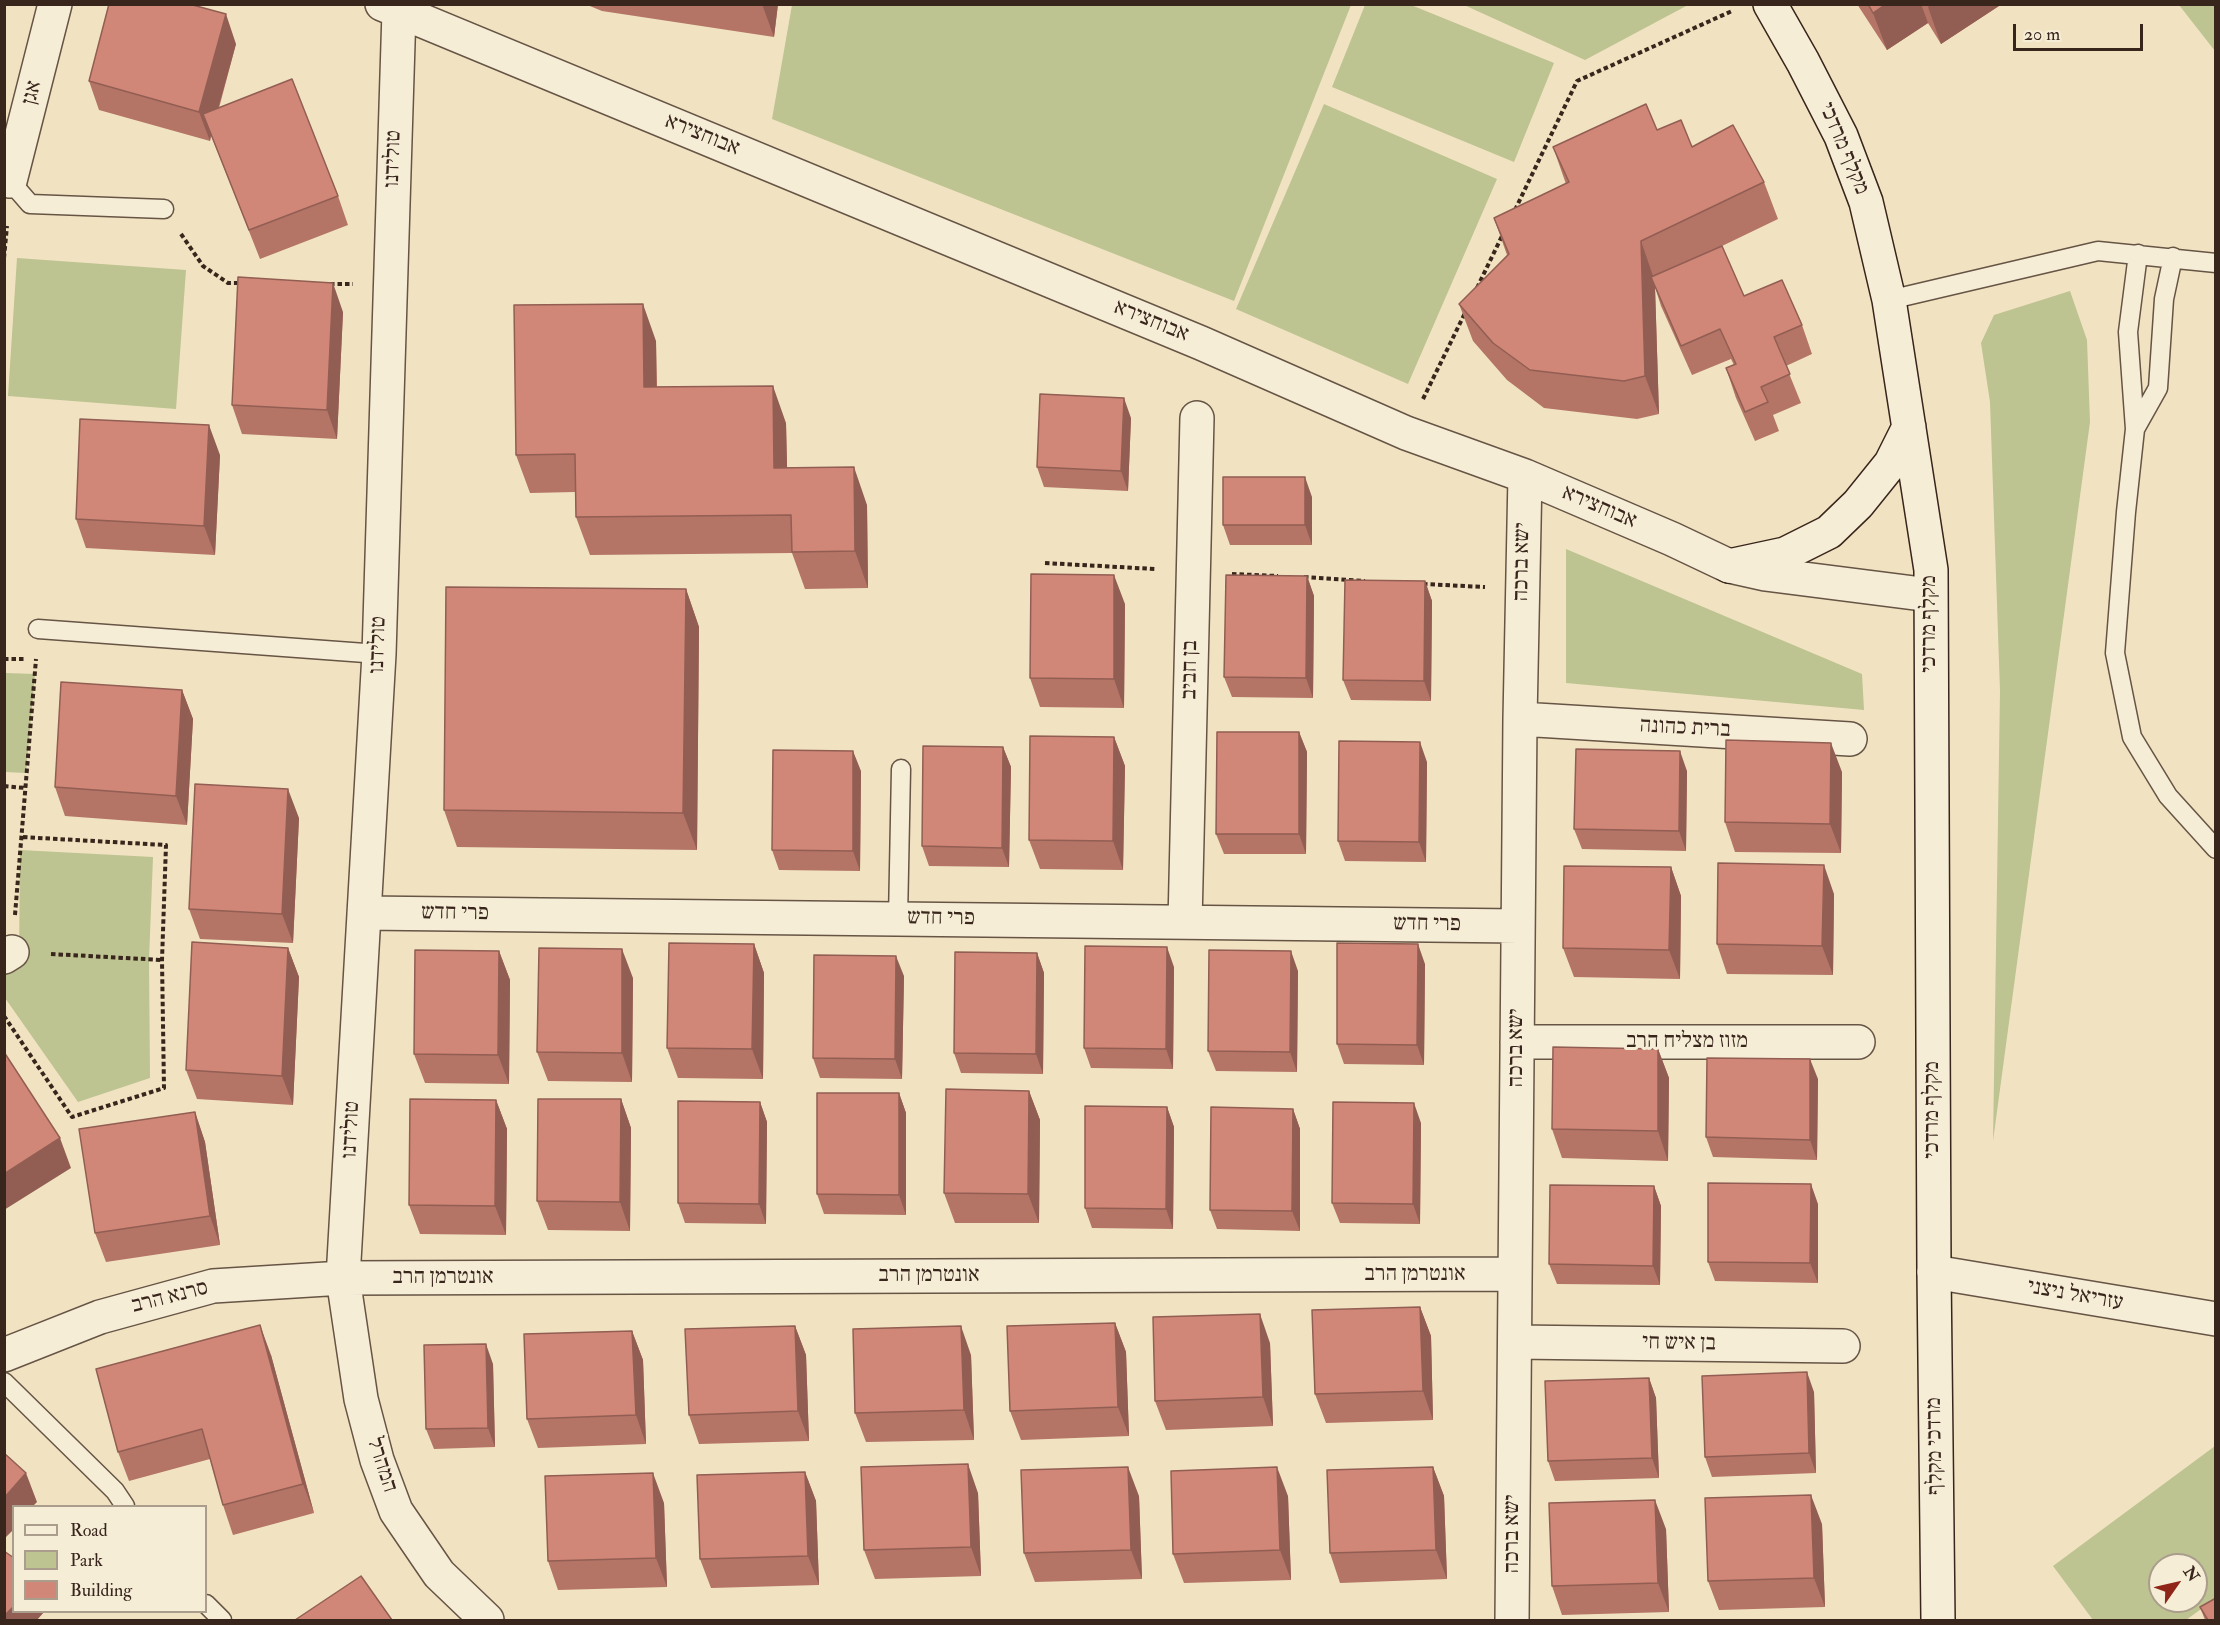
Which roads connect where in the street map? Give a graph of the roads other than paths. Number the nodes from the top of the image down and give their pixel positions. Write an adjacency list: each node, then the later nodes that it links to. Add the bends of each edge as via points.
1 (56, 4): 4 (street, אגן)
2 (1770, 4): 9 (street, מקלף מרדכי, via 1841,136 1866,202)
3 (391, 8): 13 (street, אבוחצירא, via 1201,343 1406,433); 17 (street, טולידנו, via 390,284)
4 (7, 181): 5 (lane, via 30,204)
5 (164, 209)
6 (2138, 254): 7 (lane); 9 (lane, via 2098,251); 12 (lane, via 2128,332)
7 (2173, 257): 8 (lane); 12 (lane, via 2164,299 2158,388)
8 (2216, 263)
9 (1889, 300): 11 (street, מקלף מרדכי)
10 (1197, 418): 24 (street, בן חביב)
11 (1909, 427): 14 (street, via 1891,463 1829,532 1785,554); 15 (street, מקלף מרדכי, via 1931,570)
12 (2135, 429): 21 (lane, via 2115,653 2132,736 2168,796)
13 (1525, 476): 14 (street, אבוחצירא); 18 (street, ישא ברכה)
14 (1729, 566): 15 (street, אבוחצירא)
15 (1930, 595): 28 (street, מקלף מרדכי)
16 (38, 629): 17 (lane)
17 (379, 654): 22 (street, טולידנו)
18 (1520, 719): 19 (street, ברית כהונה); 25 (street, ישא ברכה)
19 (1850, 739)
20 (902, 769): 23 (lane)
21 (2216, 849)
22 (364, 913): 23 (street, פרי חדש); 30 (street, טולידנו)
23 (898, 919): 24 (street, פרי חדש)
24 (1185, 922): 25 (street, פרי חדש)
25 (1518, 926): 26 (street, ישא ברכה)
26 (1517, 1042): 27 (street, מזוז מצליח הרב); 29 (street, ישא ברכה)
27 (1858, 1042)
28 (1934, 1272): 31 (street, עזריאל ניצני); 41 (street, מרדכי מקלף)
29 (1515, 1274): 30 (street, אונטרמן הרב); 32 (street, ישא ברכה)
30 (343, 1278): 34 (street, סרנא הרב, via 213,1286 100,1317); 39 (street, המהרל, via 361,1399 396,1511 439,1574)
31 (2216, 1319)
32 (1515, 1342): 33 (street, בן איש חי); 40 (street, ישא ברכה)
33 (1843, 1346)
34 (4, 1356)
35 (4, 1382): 36 (lane, via 115,1491)
36 (124, 1505)
37 (207, 1605): 38 (lane)
38 (222, 1620)
39 (488, 1620)
40 (1512, 1620)
41 (1938, 1620)

